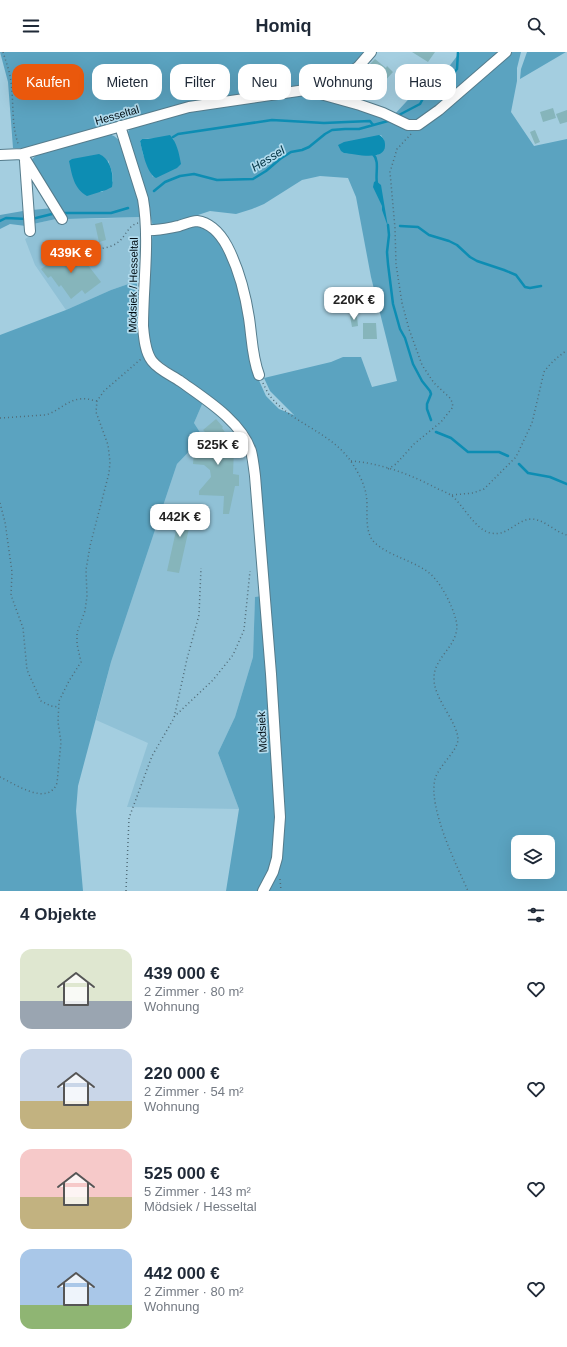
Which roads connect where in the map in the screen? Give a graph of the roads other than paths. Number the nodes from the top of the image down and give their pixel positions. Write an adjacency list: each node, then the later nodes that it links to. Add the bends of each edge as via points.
1 (371, 52): 3 (street, Hesseltal)
2 (506, 52): 5 (street, via 418,125 408,125 383,113)
3 (361, 64)
4 (299, 91): 6 (street, Hesseltal, via 189,107)
5 (342, 100)
6 (120, 126): 8 (street, Hesseltal); 11 (street, Mödsiek / Hesseltal, via 143,198)
7 (0, 155): 8 (street, Hesseltal)
8 (24, 156): 9 (street); 10 (street)
9 (62, 219)
10 (29, 223)
11 (146, 226): 12 (street, via 154,231 196,221 212,228 222,238 235,261 243,284 254,362); 13 (street, Mödsiek / Hesseltal, via 143,326 148,355 156,365 205,399 236,425 245,438 251,452 255,476)
12 (259, 376)
13 (262, 568): 14 (street, Mödsiek, via 280,817 277,858)
14 (263, 891)

